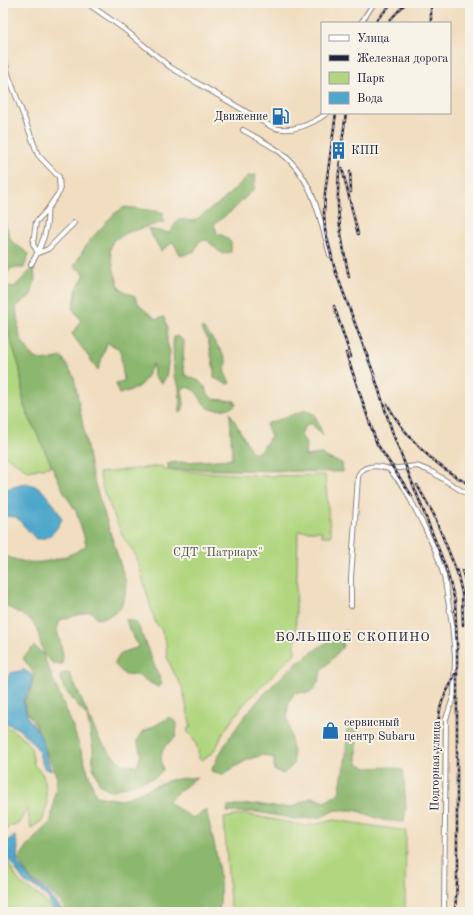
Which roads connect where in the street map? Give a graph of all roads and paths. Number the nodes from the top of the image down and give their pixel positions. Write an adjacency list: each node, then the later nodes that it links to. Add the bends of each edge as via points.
1 (87, 3): 7 (street, via 124,29 170,67 272,127 292,130)
2 (374, 3): 3 (street)
3 (362, 22)
4 (3, 57): 5 (street)
5 (8, 74): 6 (street); 9 (street, via 38,155 59,177 60,191)
6 (3, 82)
7 (326, 114)
8 (243, 130): 12 (street, via 279,151 302,174 313,196)
9 (47, 210): 11 (street, via 48,219); 11 (street, via 36,222 33,244)
10 (74, 223): 11 (street, via 48,249)
11 (38, 253): 13 (street)
12 (330, 255)
13 (31, 264)
14 (389, 469): 15 (street, via 418,466); 16 (street, via 367,468 361,471 358,477); 17 (street, Подгорная улица, via 407,492 436,552 444,576 452,624 455,656 454,695 446,719)
15 (470, 496)
16 (351, 606)
17 (444, 912)

